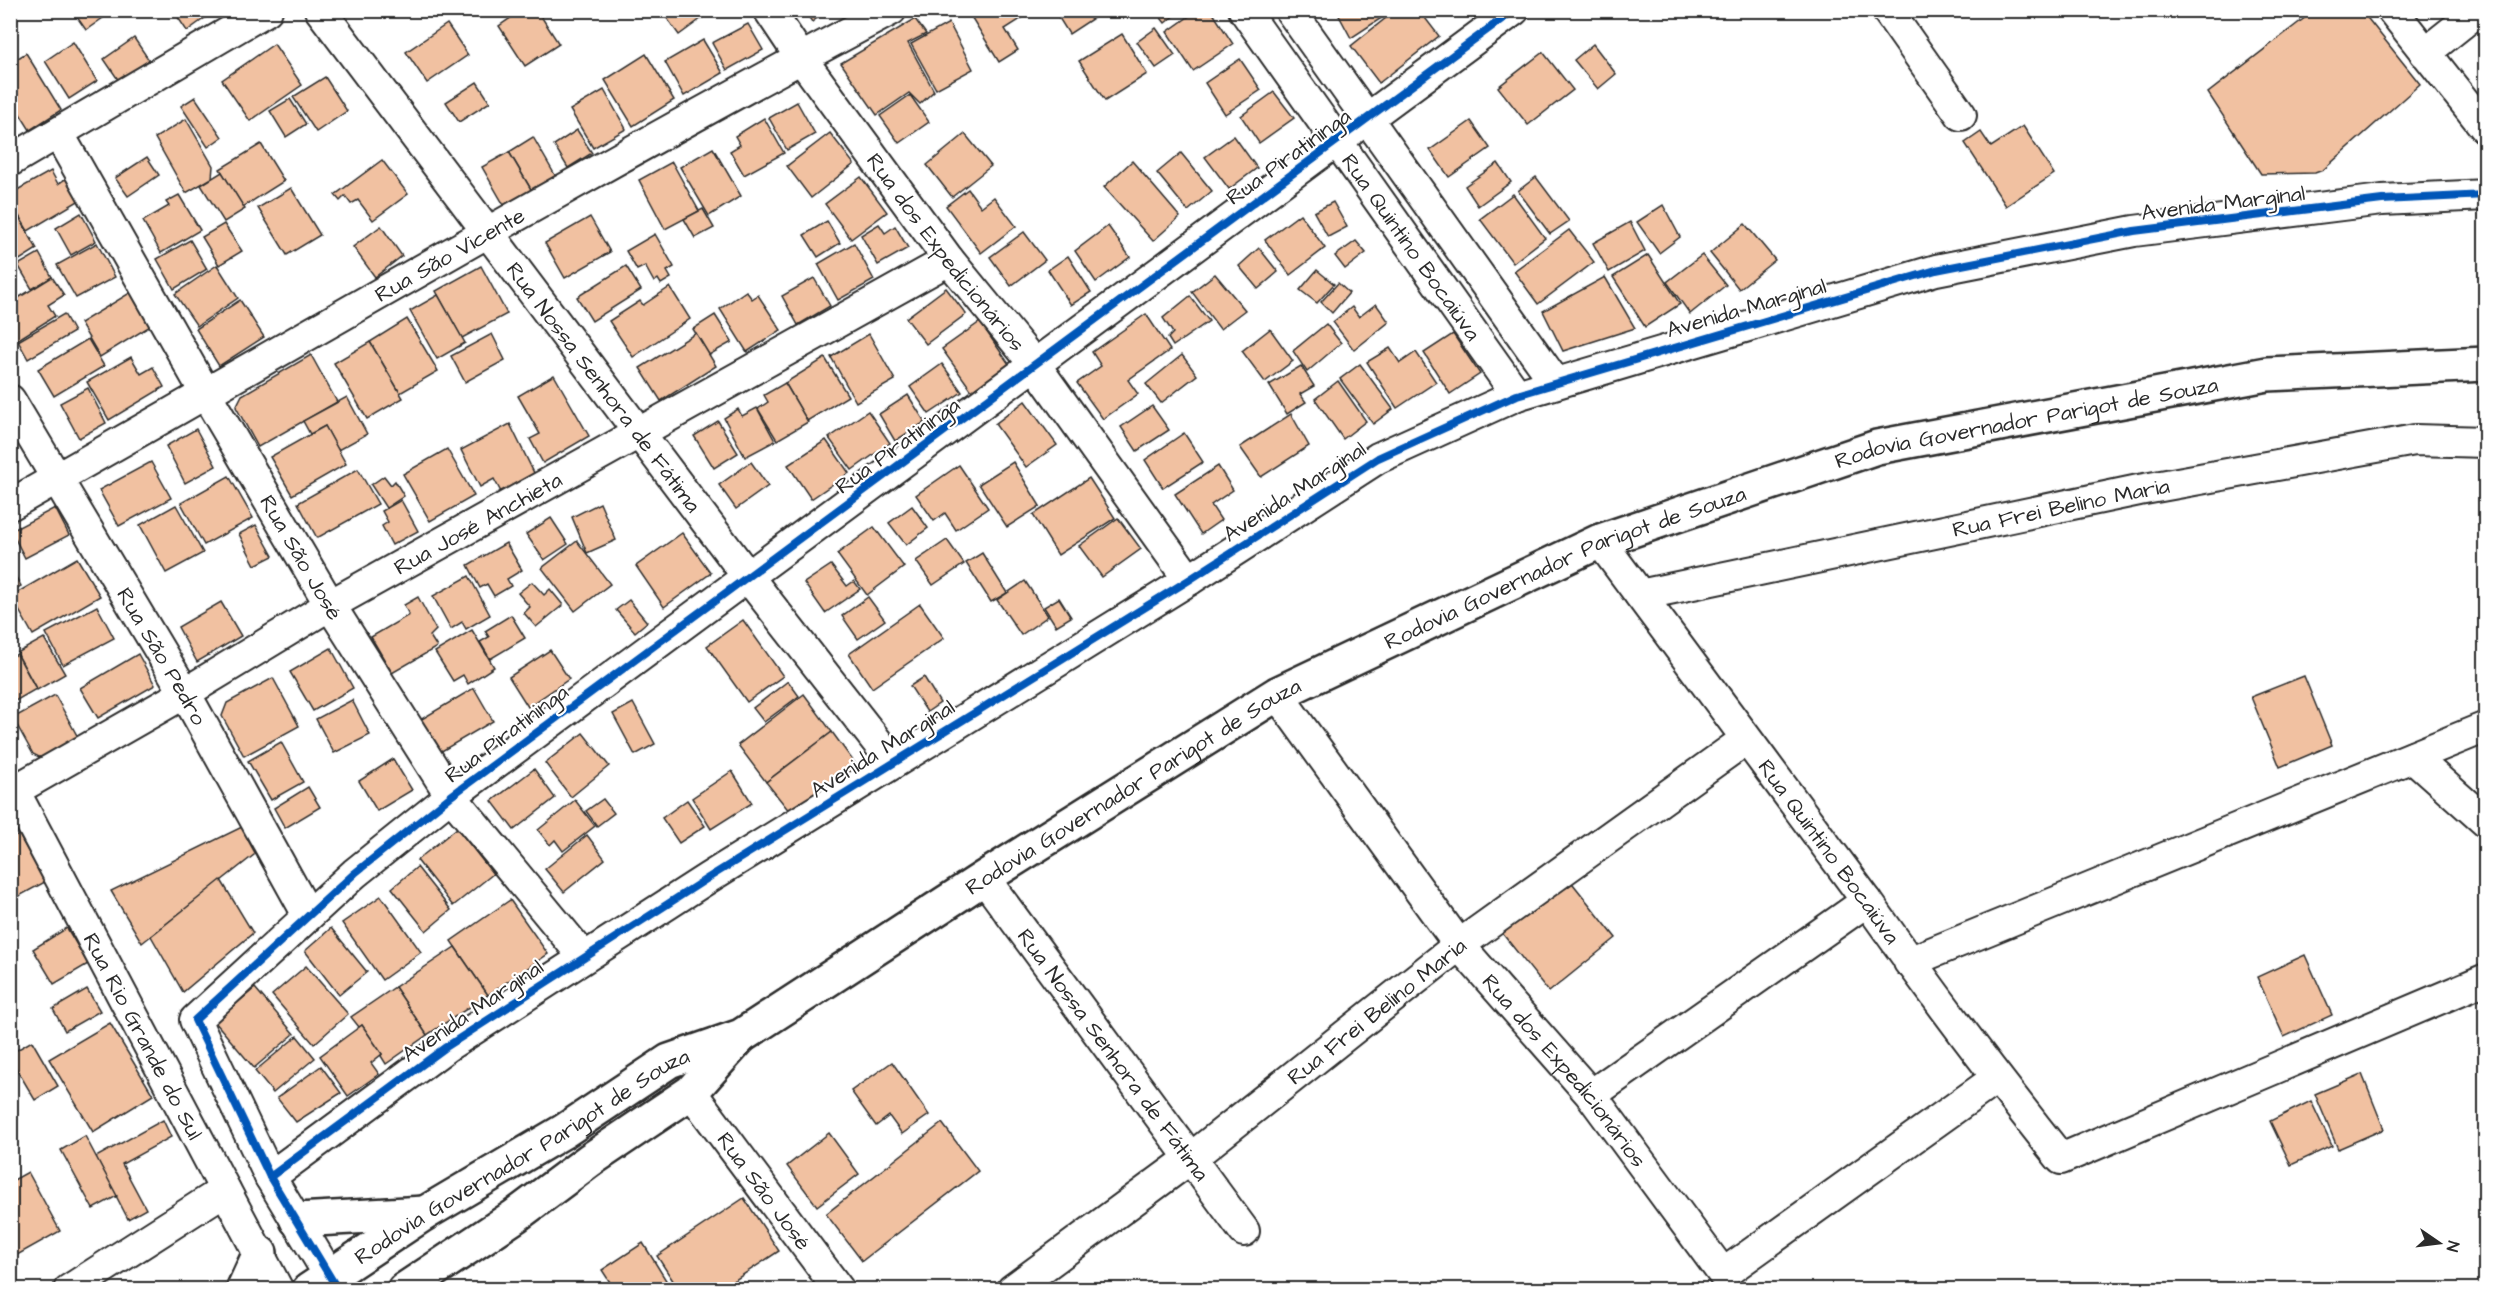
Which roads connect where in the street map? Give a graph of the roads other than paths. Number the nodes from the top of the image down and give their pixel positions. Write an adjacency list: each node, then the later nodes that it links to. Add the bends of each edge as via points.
1 (267, 10): 16 (street)
2 (320, 10): 20 (street, Rua Nossa Senhora de Fátima)
3 (769, 10): 12 (street, Rua dos Expedicionários)
4 (891, 10): 12 (street, Rua São Vicente)
5 (1244, 10): 17 (street, Rua Quintino Bocaiúva)
6 (1290, 10): 14 (street, Rua Quintino Bocaiúva)
7 (1514, 10): 14 (street, Rua Piratininga)
8 (1887, 10): 13 (street)
9 (2392, 10): 11 (street)
10 (2479, 10): 11 (street)
11 (2425, 53): 15 (street)
12 (801, 58): 20 (street, Rua São Vicente); 21 (street, Rua dos Expedicionários)
13 (1961, 115)
14 (1368, 120): 17 (street, Rua Piratininga); 24 (street, Rua Quintino Bocaiúva)
15 (2486, 129)
16 (58, 133): 18 (street); 25 (street, Rua São José)
17 (1336, 141): 23 (street, Rua Piratininga); 26 (street, Rua Quintino Bocaiúva)
18 (10, 161)
19 (2486, 195): 24 (street, Avenida Marginal, via 2382,200 2134,231 1936,270)
20 (488, 233): 25 (street, Rua São Vicente); 28 (street, Rua Nossa Senhora de Fátima)
21 (949, 260): 23 (street, Rua dos Expedicionários); 28 (street, Rua José Anchieta)
22 (2486, 363): 32 (main road, Rodovia Governador Parigot de Souza, via 2267,374 1877,447)
23 (1035, 366): 33 (street, Rua Piratininga); 34 (street, Rua dos Expedicionários)
24 (1555, 382): 26 (street, Avenida Marginal)
25 (206, 394): 30 (street, Rua São Vicente); 36 (street, Rua São José)
26 (1517, 394): 34 (street, Avenida Marginal, via 1378,458)
27 (10, 400): 30 (street, Rua São Pedro)
28 (639, 432): 33 (street, Rua Nossa Senhora de Fátima); 36 (street, Rua José Anchieta)
29 (2486, 442): 35 (street, Rua Frei Belino Maria, via 2415,440 2139,490)
30 (56, 479): 31 (street, Rua São Vicente); 37 (street, Rua São Pedro)
31 (10, 505)
32 (1600, 541): 35 (street, Rua Quintino Bocaiúva); 38 (main road, Rodovia Governador Parigot de Souza)
33 (748, 577): 42 (street, Rua Nossa Senhora de Fátima); 44 (street, Rua Piratininga)
34 (1189, 580): 42 (street, Avenida Marginal)
35 (1640, 595): 40 (street, Rua Quintino Bocaiúva)
36 (330, 605): 37 (street, Rua José Anchieta); 44 (street, Rua São José)
37 (185, 693): 43 (street, Rua José Anchieta); 48 (street, Rua São Pedro)
38 (1277, 694): 46 (main road, Rodovia Governador Parigot de Souza); 49 (street, Rua dos Expedicionários)
39 (2486, 727): 41 (street)
40 (1745, 740): 47 (street, Rua Quintino Bocaiúva); 49 (street, Rua Frei Belino Maria)
41 (2413, 757): 45 (street); 51 (street)
42 (894, 762): 50 (street, Avenida Marginal)
43 (12, 789): 59 (street, Rua Rio Grande do Sul)
44 (451, 796): 48 (street, Rua Piratininga); 50 (street, Rua São José)
45 (2486, 822)
46 (984, 878): 53 (main road, Rodovia Governador Parigot de Souza); 57 (street, Rua Nossa Senhora de Fátima)
47 (1867, 901): 51 (street, Rua Quintino Bocaiúva); 56 (street)
48 (308, 915): 58 (street, Rua Piratininga, via 195,1020)
49 (1459, 945): 56 (street, Rua dos Expedicionários); 57 (street, Rua Frei Belino Maria)
50 (583, 956): 58 (street, Avenida Marginal, via 446,1047)
51 (1909, 962): 54 (street, Rua Quintino Bocaiúva)
52 (2486, 979): 54 (street, Rua Quintino Bocaiúva, via 2061,1159)
53 (741, 1036): 55 (main road, Rodovia Governador Parigot de Souza); 60 (main road, Rodovia Governador Parigot de Souza, via 669,1060 564,1131)
54 (1997, 1078): 56 (street, Rua dos Expedicionários, via 1723,1274)
55 (691, 1092): 68 (main road, Rodovia Governador Parigot de Souza); 69 (street, Rua São José)
56 (1591, 1095)
57 (1191, 1158): 62 (street, Rua Nossa Senhora de Fátima); 70 (street, Rua Frei Belino Maria)
58 (270, 1177): 61 (street)
59 (225, 1190): 63 (street, Rua Rio Grande do Sul); 65 (street)
60 (425, 1213): 61 (main road); 64 (main road, Rodovia Governador Parigot de Souza)
61 (297, 1220): 64 (street)
62 (1244, 1231)
63 (260, 1254): 66 (main road); 67 (street, Rua Rio Grande do Sul)
64 (326, 1285)
65 (69, 1290)
66 (243, 1290)
67 (278, 1290)
68 (404, 1290)
69 (839, 1290)
70 (1012, 1290)

